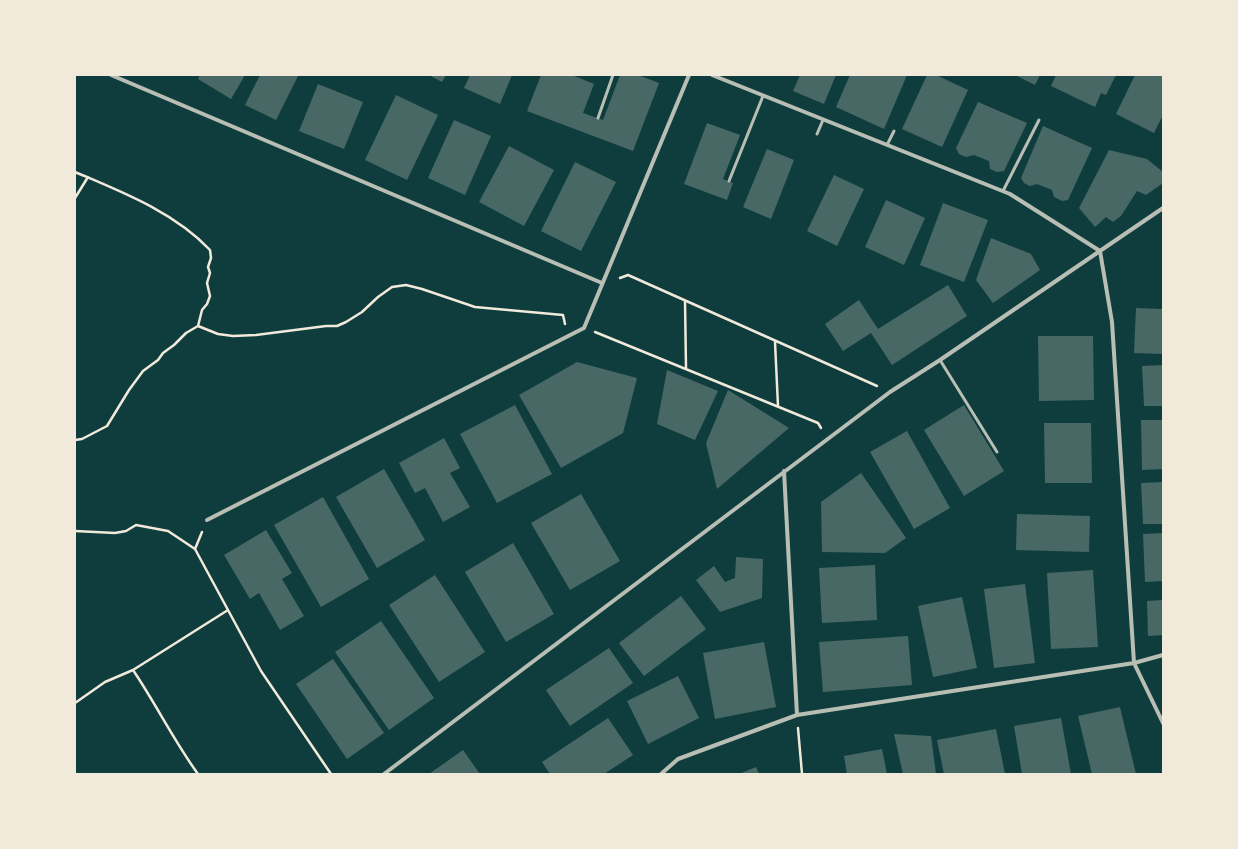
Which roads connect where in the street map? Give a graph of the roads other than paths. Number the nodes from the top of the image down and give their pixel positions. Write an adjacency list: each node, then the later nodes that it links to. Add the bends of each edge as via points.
1 (111, 75): 16 (street)
2 (613, 75): 6 (lane)
3 (689, 75): 16 (street)
4 (712, 75): 5 (street)
5 (763, 96): 7 (street); 12 (lane)
6 (598, 118)
7 (823, 120): 10 (lane); 11 (street)
8 (1039, 120): 13 (lane)
9 (894, 131): 11 (lane)
10 (816, 134)
11 (887, 145): 13 (street)
12 (729, 181)
13 (1003, 191): 15 (street)
14 (1163, 208): 15 (street)
15 (1100, 251): 17 (street); 22 (street, via 1112,322)
16 (602, 283): 20 (street, via 584,328)
17 (940, 360): 18 (lane); 19 (street, via 890,392)
18 (997, 452)
19 (784, 470): 23 (street); 25 (street)
20 (207, 520)
21 (1163, 655): 22 (street)
22 (1134, 662): 23 (street); 24 (street)
23 (797, 715): 26 (street, via 678,759)
24 (1163, 723)
25 (384, 774)
26 (661, 774)

